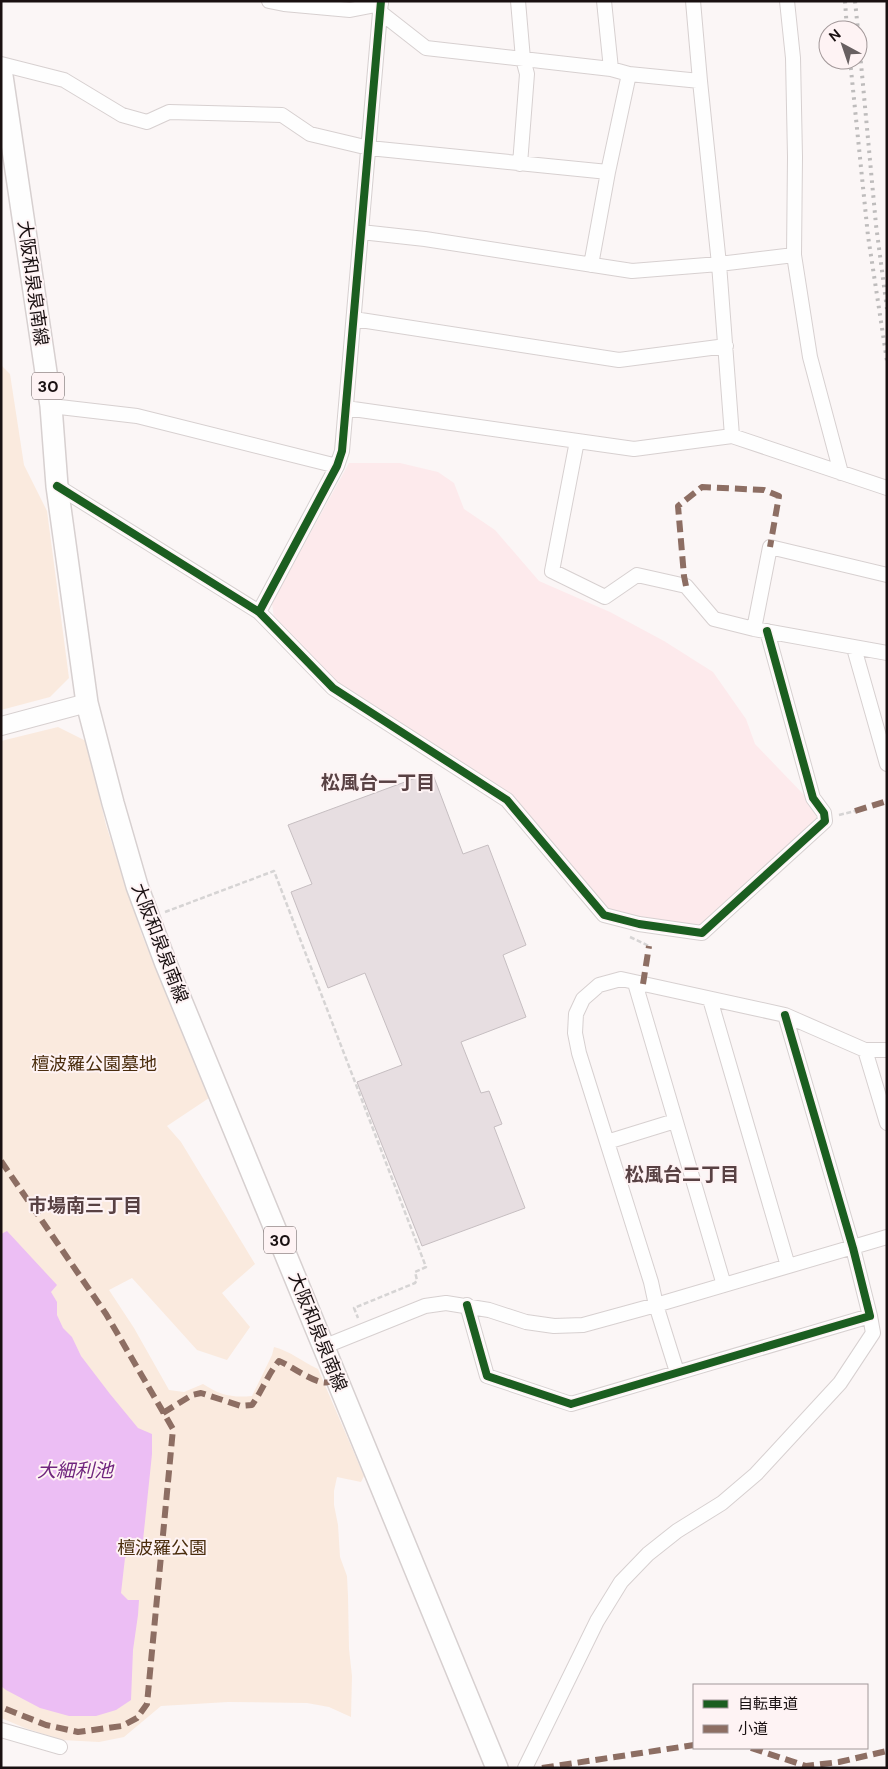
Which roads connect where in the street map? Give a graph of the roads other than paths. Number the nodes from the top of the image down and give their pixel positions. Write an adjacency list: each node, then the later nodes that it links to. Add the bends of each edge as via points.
1 (269, 1): 6 (street, via 350,10)
2 (518, 1): 7 (street)
3 (604, 1): 10 (street)
4 (693, 1): 12 (street)
5 (787, 1): 17 (street, via 793,58 796,157)
6 (381, 6): 7 (street, via 426,48); 13 (street)
7 (523, 59): 10 (street); 14 (street, via 527,74)
8 (1, 64): 13 (street, via 64,80 122,114 147,122 169,112 282,115 310,134)
9 (1, 69): 22 (main road, 大阪和泉泉南線 / 30)
10 (611, 70): 11 (street)
11 (629, 74): 12 (street); 15 (street)
12 (700, 81): 18 (street)
13 (369, 148): 14 (street); 16 (street)
14 (520, 164): 15 (street)
15 (608, 172): 19 (street)
16 (361, 232): 19 (street); 20 (street)
17 (794, 255): 18 (street); 27 (street, via 810,357)
18 (719, 264): 19 (street, via 632,271); 21 (street)
19 (591, 265)
20 (354, 319): 21 (street, via 619,360); 23 (street)
21 (726, 346): 24 (street)
22 (51, 406): 26 (street, via 137,416); 28 (main road, 大阪和泉泉南線 / 30)
23 (346, 408): 25 (street); 26 (street, via 342,451)
24 (732, 436): 25 (street, via 634,449); 27 (street)
25 (577, 441): 32 (street, via 552,571 605,598 637,576 686,586 714,619)
26 (337, 466): 31 (street)
27 (841, 473): 29 (street)
28 (57, 486): 31 (street); 35 (main road, 大阪和泉泉南線 / 30)
29 (887, 488)
30 (887, 575): 32 (street, via 770,547)
31 (259, 612): 32 (street, via 333,688 507,800 604,915 702,933 825,820 824,812 813,798)
32 (761, 630): 33 (street)
33 (854, 648): 34 (street); 37 (street)
34 (887, 653)
35 (87, 703): 36 (street); 53 (main road, 大阪和泉泉南線 / 30, via 138,886 166,964)
36 (1, 726)
37 (887, 764)
38 (635, 983): 39 (street); 43 (street); 45 (street, via 621,980 599,985 583,999 576,1014 579,1053)
39 (710, 999): 40 (street); 48 (street)
40 (785, 1015): 41 (street); 47 (street)
41 (865, 1050): 42 (street); 44 (street)
42 (887, 1050)
43 (676, 1121): 45 (street); 49 (street)
44 (887, 1123)
45 (607, 1142): 51 (street)
46 (887, 1237): 47 (street)
47 (853, 1248): 48 (street); 52 (street)
48 (788, 1266): 49 (street)
49 (724, 1285): 51 (street)
50 (467, 1305): 51 (street, via 526,1322 554,1326 583,1325); 53 (street, via 425,1306); 54 (street, via 487,1376 571,1404)
51 (656, 1305): 54 (street)
52 (870, 1316): 54 (street); 58 (street, via 873,1333 840,1383 807,1421 722,1504 677,1531 648,1554 621,1582 597,1621)
53 (324, 1347): 57 (main road, 大阪和泉泉南線 / 30)
54 (676, 1372)
55 (1, 1730): 56 (street)
56 (60, 1747)
57 (497, 1768)
58 (525, 1768)

